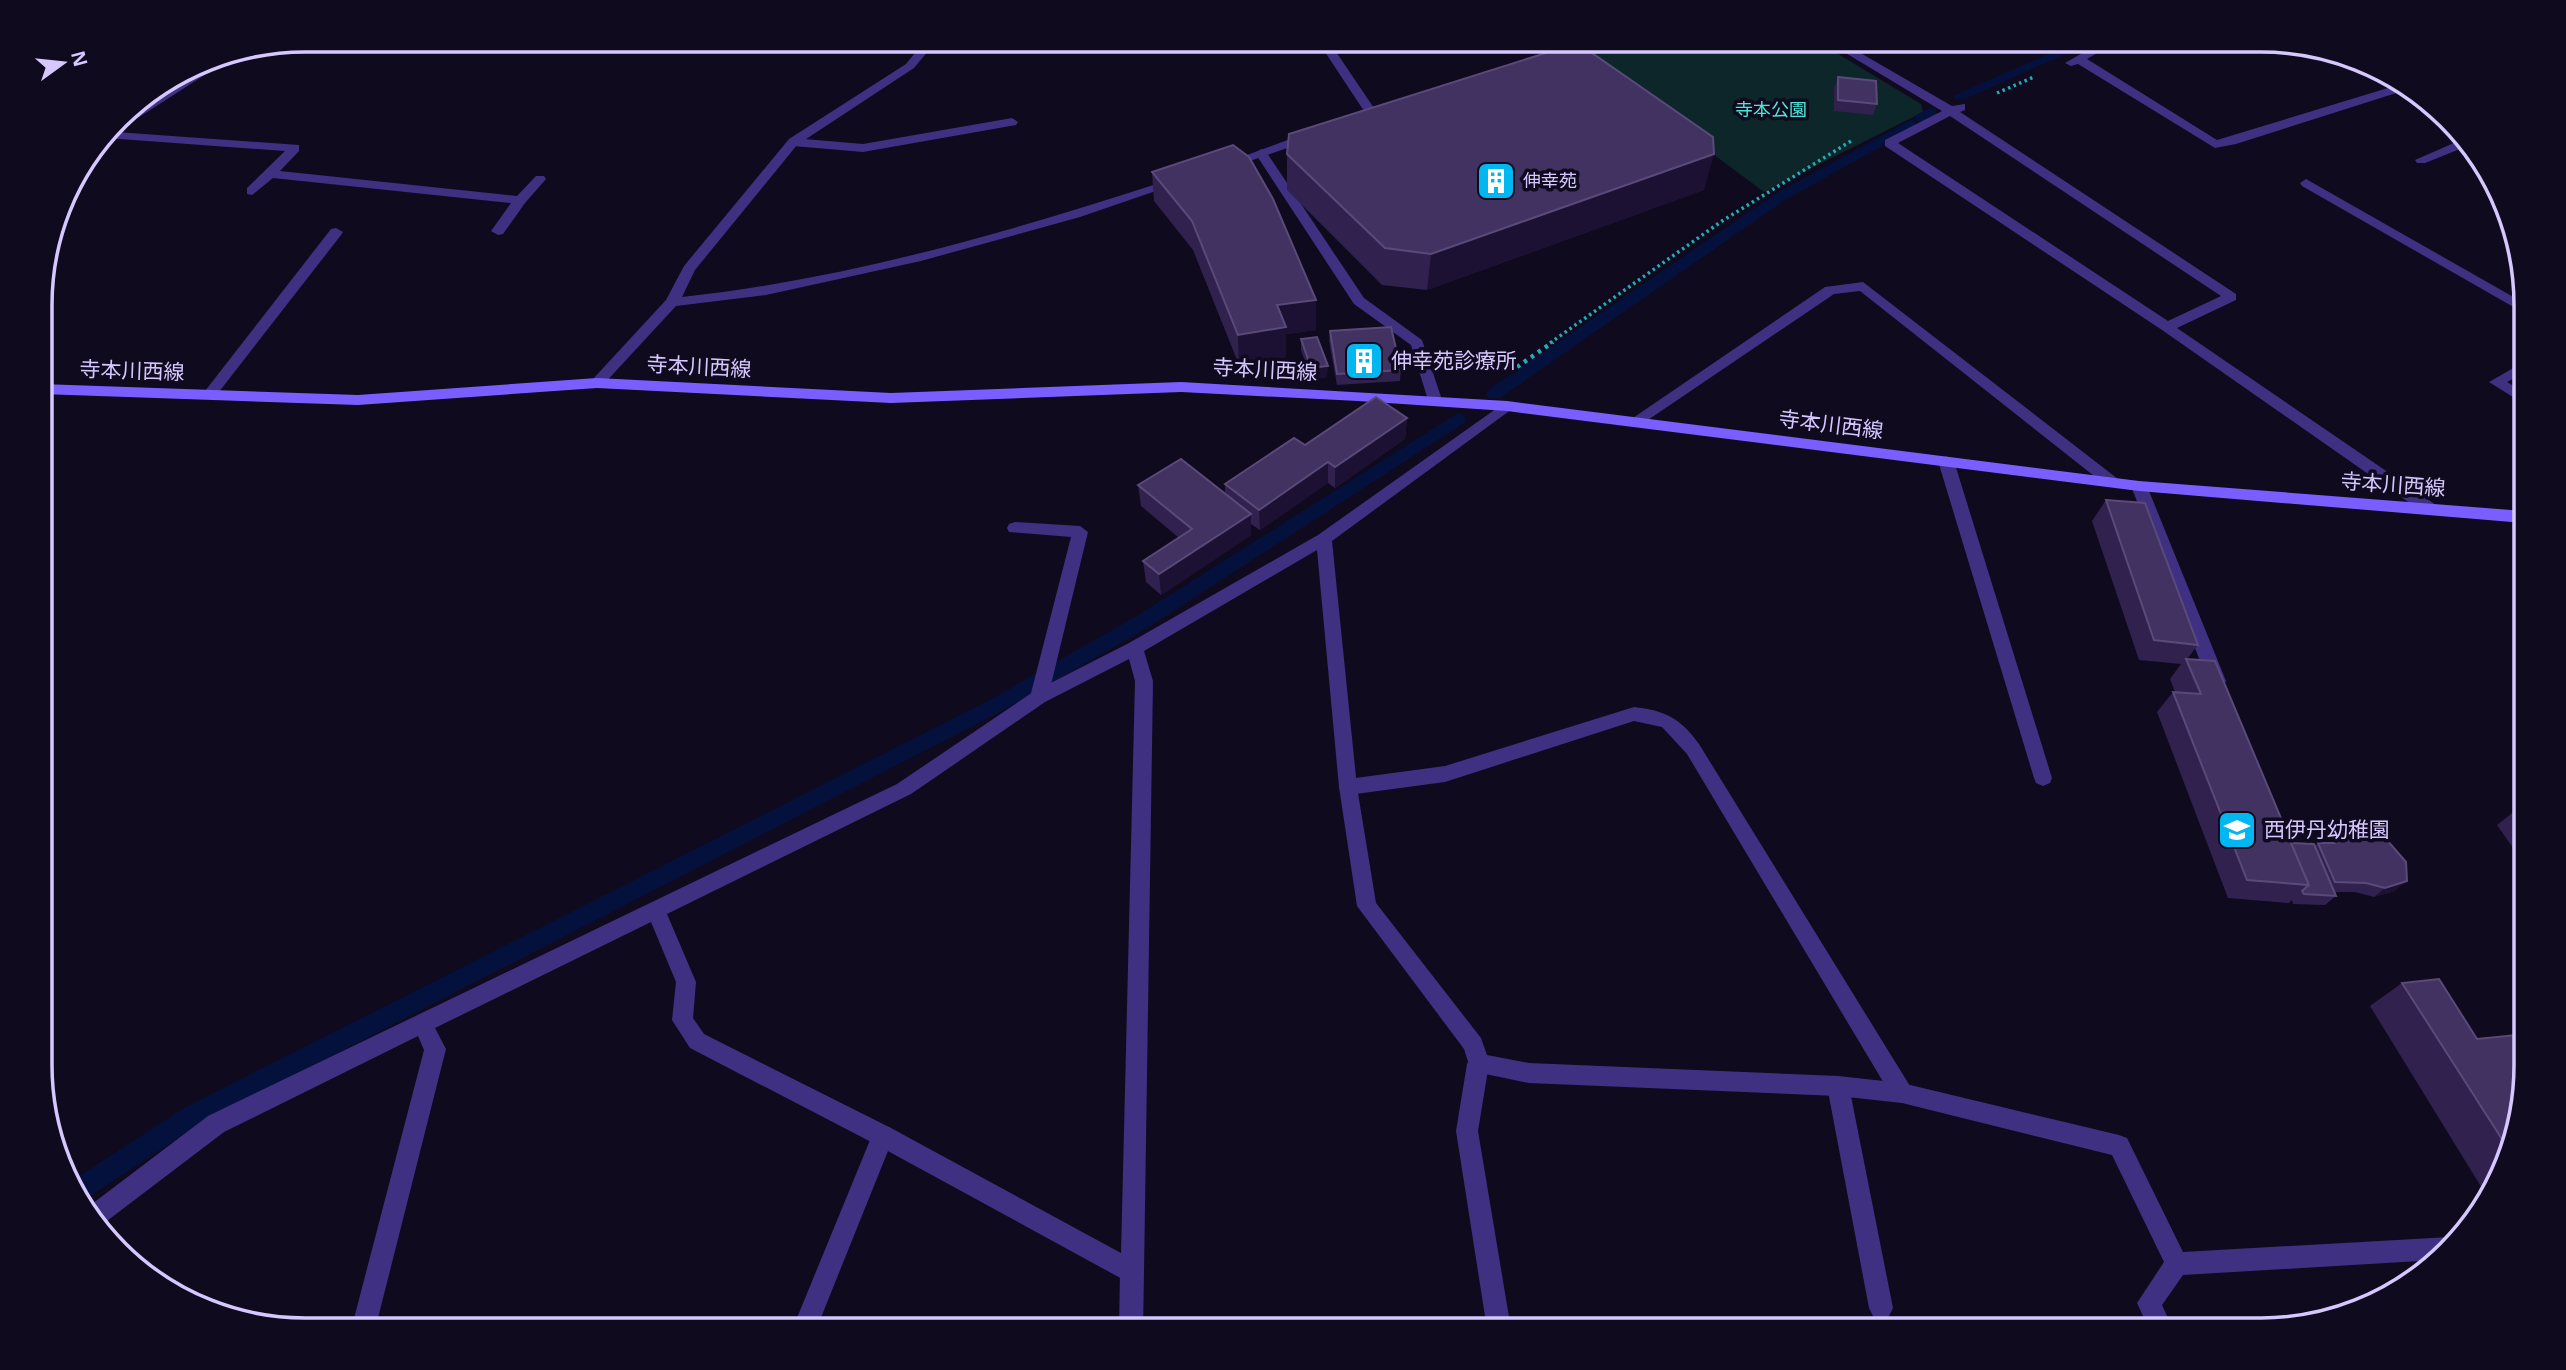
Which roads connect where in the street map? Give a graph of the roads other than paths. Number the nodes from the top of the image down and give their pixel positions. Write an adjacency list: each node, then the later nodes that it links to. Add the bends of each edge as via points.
1 (920, 52): 15 (street, via 910,66)
2 (1330, 52): 11 (street)
3 (1554, 52): 6 (street)
4 (1851, 52): 10 (street)
5 (2092, 52): 8 (street, via 2075,61 2215,144)
6 (1544, 58)
7 (186, 83): 9 (street)
8 (2393, 90)
9 (153, 104)
10 (1956, 109): 30 (street, via 2231,297); 30 (street, via 1889,143)
11 (1372, 114)
12 (1012, 122): 15 (street, via 863,148)
13 (1322, 132): 17 (street)
14 (118, 136): 20 (street, via 295,148)
15 (793, 142): 28 (street, via 689,269)
16 (2457, 146): 18 (street)
17 (1261, 153): 19 (street); 36 (street, via 1359,301 1417,343)
18 (2421, 160)
19 (1209, 171)
20 (270, 174): 24 (street); 25 (street)
21 (540, 179): 25 (street)
22 (1183, 179): 28 (street, via 926,254 765,291)
23 (2305, 183): 29 (street)
24 (252, 191)
25 (520, 200): 27 (street)
26 (335, 232): 35 (street)
27 (498, 232)
28 (671, 302): 32 (street)
29 (2514, 303)
30 (2167, 327): 42 (street)
31 (2514, 372): 34 (street, via 2496,382)
32 (597, 383): 35 (main road, 寺本川西線, via 358,400); 36 (main road, 寺本川西線, via 891,398 1181,387)
33 (52, 389): 35 (main road, 寺本川西線)
34 (2514, 393)
35 (210, 394)
36 (1436, 400): 37 (main road, 寺本川西線)
37 (1507, 406): 38 (main road, 寺本川西線); 45 (street)
38 (1634, 422): 39 (main road, 寺本川西線); 40 (street, via 1829,290 1863,286)
39 (1946, 461): 40 (main road, 寺本川西線); 49 (street)
40 (2113, 483): 41 (main road, 寺本川西線)
41 (2139, 486): 42 (main road, 寺本川西線); 47 (street)
42 (2430, 509): 43 (main road, 寺本川西線)
43 (2514, 516)
44 (1015, 528): 48 (street, via 1080,532)
45 (1324, 539): 46 (street); 50 (street)
46 (1135, 648): 48 (street); 60 (street, via 1144,681)
47 (2222, 695)
48 (1039, 697): 51 (street, via 904,789)
49 (2043, 778)
50 (1348, 787): 53 (street, via 1367,906 1474,1045); 55 (street, via 1445,774 1634,714 1659,716 1677,727 1693,749)
51 (656, 910): 52 (street); 56 (street, via 686,982 682,1020 697,1041)
52 (422, 1023): 57 (street, via 216,1124); 62 (street, via 435,1049)
53 (1478, 1065): 54 (street, via 1529,1073); 65 (street, via 1467,1131)
54 (1838, 1086): 55 (street); 61 (street)
55 (1902, 1093): 59 (street, via 2119,1146)
56 (883, 1136): 60 (street); 63 (street)
57 (100, 1212)
58 (2433, 1249): 59 (street)
59 (2177, 1264): 66 (street, via 2149,1303)
60 (1132, 1272): 64 (street)
61 (1881, 1308)
62 (366, 1318)
63 (809, 1318)
64 (1132, 1318)
65 (1497, 1318)
66 (2156, 1318)

